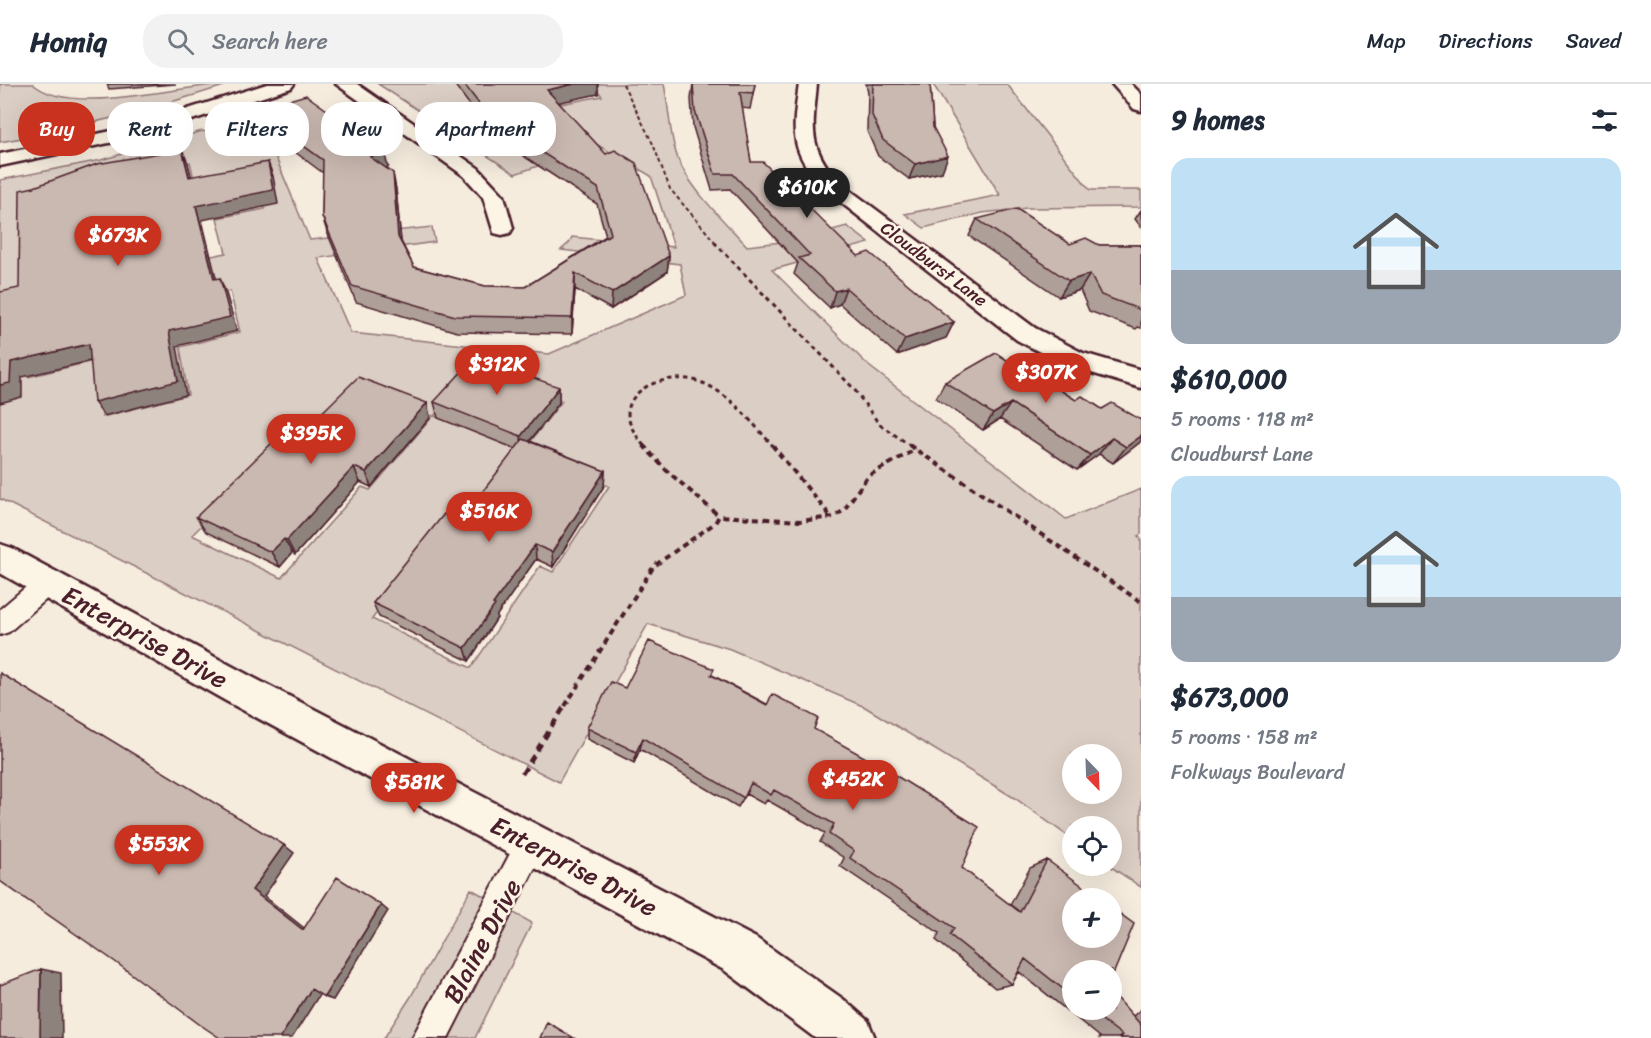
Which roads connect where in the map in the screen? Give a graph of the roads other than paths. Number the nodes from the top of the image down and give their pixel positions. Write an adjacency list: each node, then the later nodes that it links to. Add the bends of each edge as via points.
1 (285, 84): 6 (street, via 135,132)
2 (345, 84): 7 (street, via 471,172 493,196)
3 (808, 84): 8 (street, Cloudburst Lane, via 803,136 806,152 819,172 843,195 1026,334 1074,359)
4 (1121, 84): 5 (street)
5 (1141, 105)
6 (0, 160)
7 (502, 228)
8 (1141, 379)
9 (0, 557): 10 (street, Enterprise Drive)
10 (48, 582): 11 (lane); 12 (street, Enterprise Drive, via 239,689)
11 (0, 624)
12 (532, 844): 13 (lane, Blaine Drive); 14 (street, Enterprise Drive, via 740,954)
13 (429, 1038)
14 (851, 1038)

